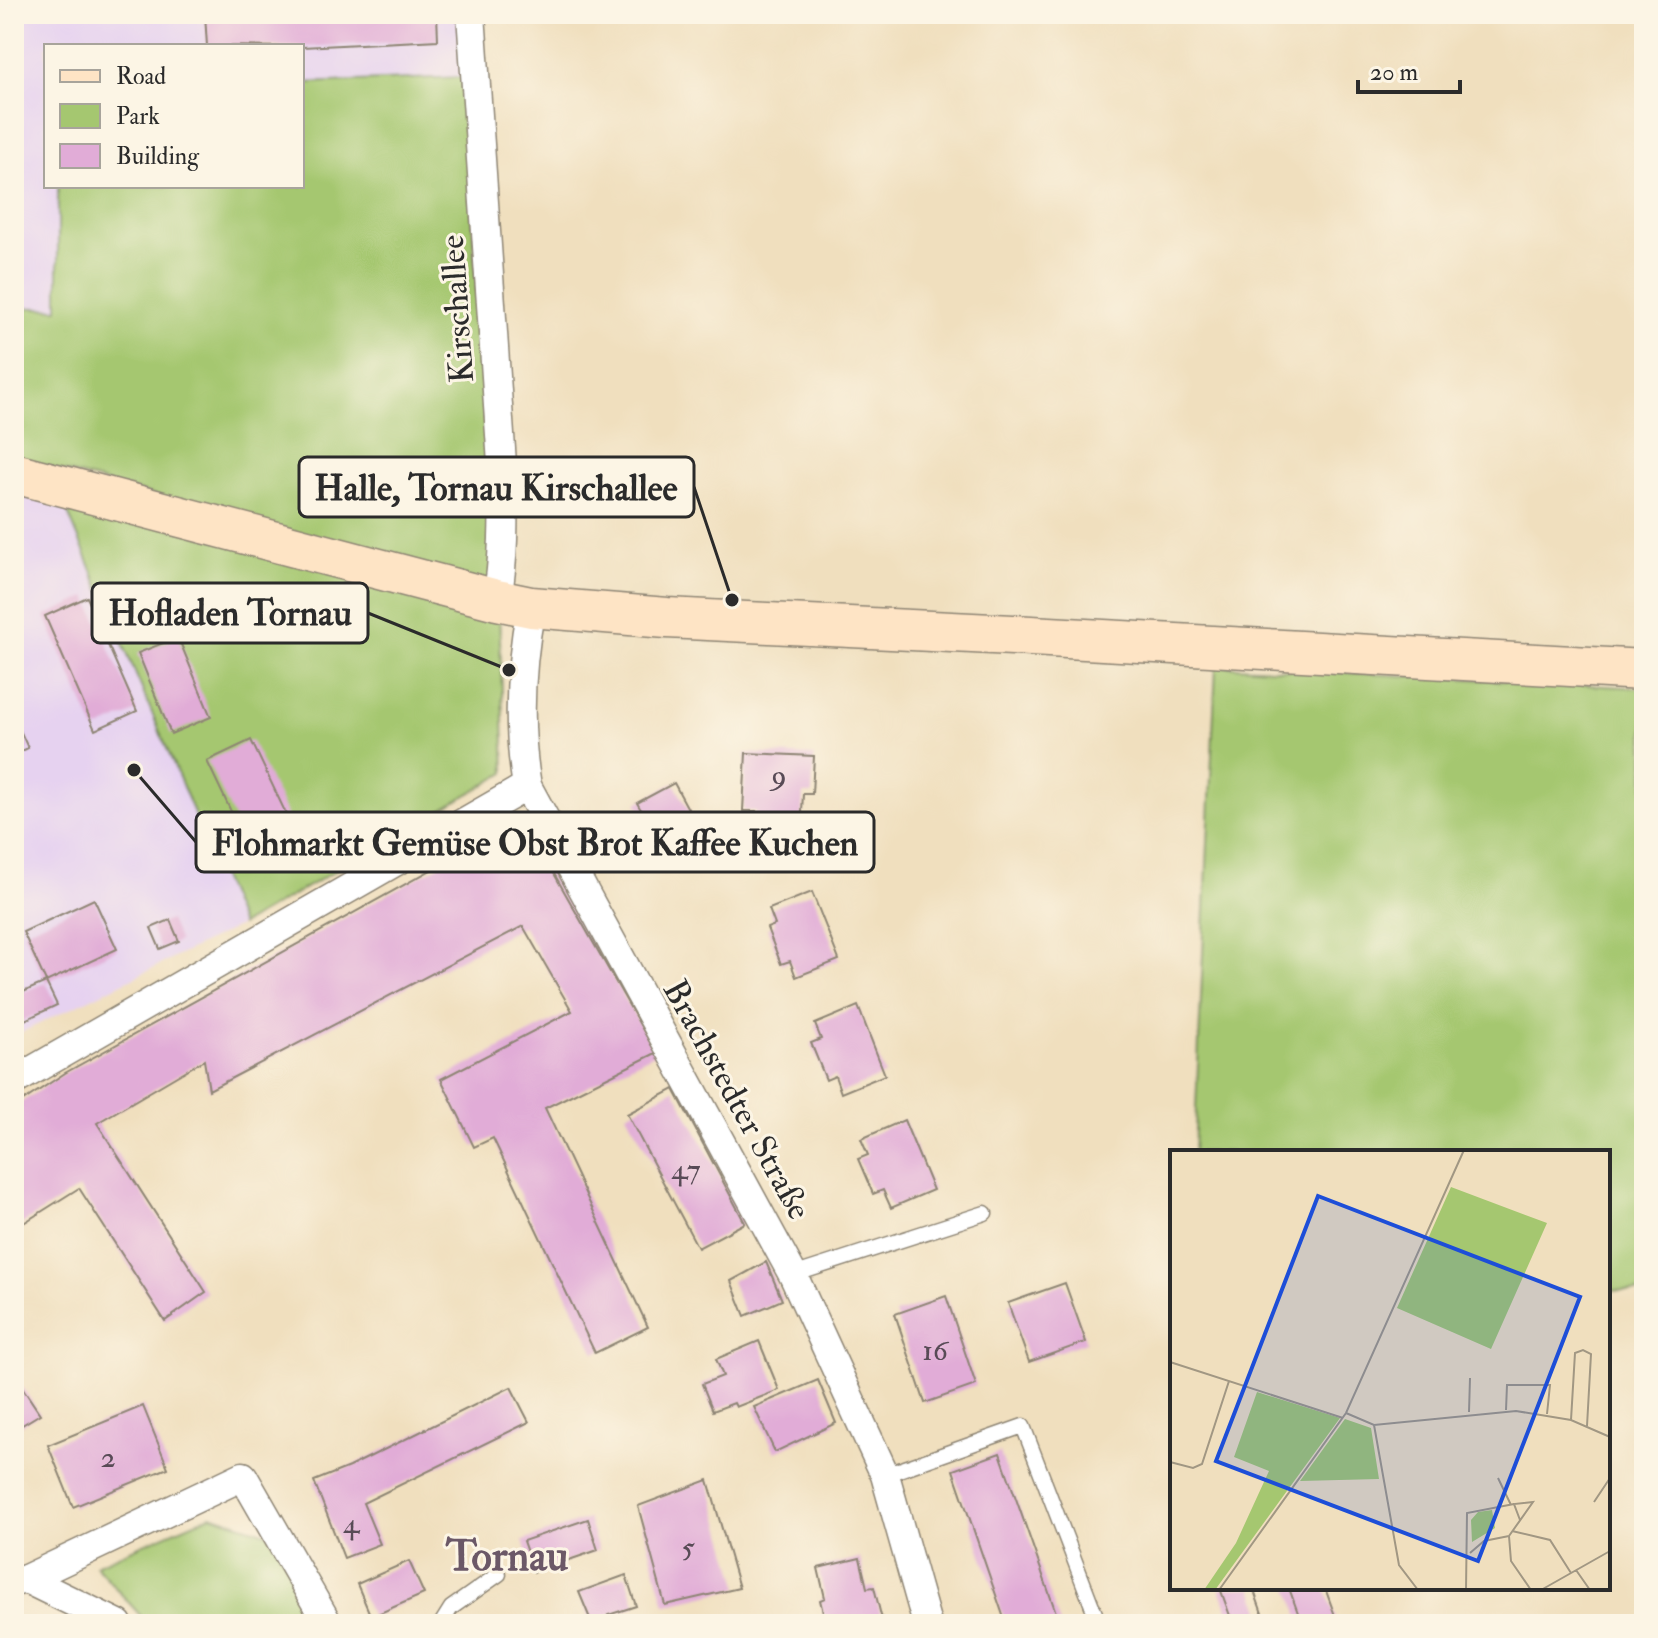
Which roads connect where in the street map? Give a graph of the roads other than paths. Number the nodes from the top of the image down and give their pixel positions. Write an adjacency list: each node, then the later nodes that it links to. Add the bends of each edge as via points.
1 (471, 14): 3 (street, Kirschallee, via 503,478 503,564)
2 (14, 473): 3 (main road)
3 (514, 604): 4 (main road, via 667,618); 5 (street, Brachstedter Straße, via 525,641 522,758)
4 (1644, 670)
5 (527, 786): 6 (street); 8 (street, Brachstedter Straße)
6 (14, 1081)
7 (985, 1213): 8 (lane)
8 (793, 1275): 9 (street, Brachstedter Straße)
9 (885, 1475): 15 (street, Brachstedter Straße); 16 (lane, via 1023,1426)
10 (499, 1574): 14 (lane, via 451,1608)
11 (20, 1580): 12 (street); 13 (street, via 243,1476)
12 (118, 1624)
13 (328, 1624)
14 (441, 1624)
15 (927, 1624)
16 (1099, 1624)

